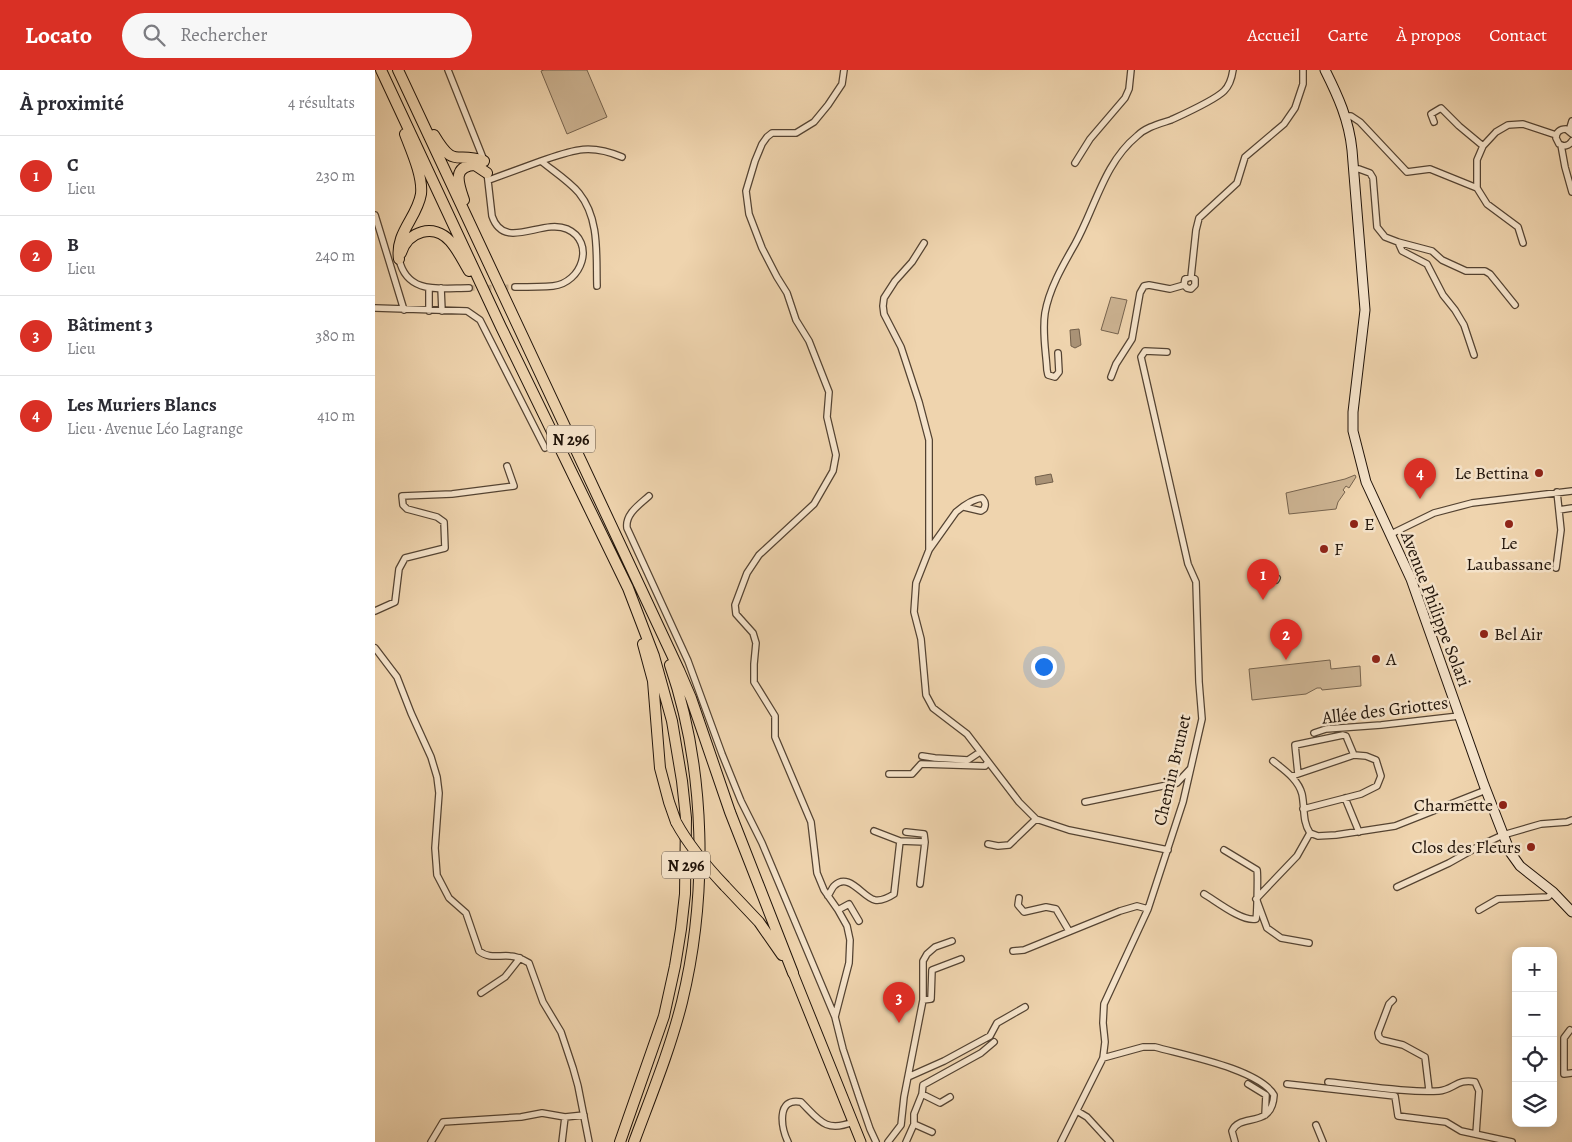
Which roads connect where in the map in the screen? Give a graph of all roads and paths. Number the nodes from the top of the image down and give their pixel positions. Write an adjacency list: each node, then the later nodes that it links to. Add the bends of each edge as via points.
1 (381, 70): 9 (highway, N 296)
2 (448, 70): 19 (street)
3 (844, 70): 94 (street, via 842,84 814,122 796,133 772,133 767,137 755,161 747,191 749,214 762,248 787,293 829,392 827,417 836,455 833,471 815,504 759,555 747,572 735,605 736,614 753,633 756,643 754,682 775,716 775,737 811,822 817,873)
4 (1131, 70): 21 (street, via 1125,98 1090,139)
5 (1233, 70): 46 (street, via 1224,91 1148,128 1121,152 1047,302 1044,325 1047,370 1051,377 1059,372)
6 (1303, 70): 32 (street, via 1303,84 1295,108 1284,124 1245,157 1237,183 1199,218)
7 (1325, 70): 10 (main road, Avenue Philippe Solari)
8 (399, 73): 19 (highway, via 435,137 449,155); 31 (highway, N 296)
9 (389, 85): 30 (highway, via 421,187 417,205 399,242); 44 (highway, N 296)
10 (1346, 116): 22 (main road, Avenue Philippe Solari); 24 (street, via 1360,122 1407,172 1430,169)
11 (1435, 122): 16 (street, via 1431,114 1441,108)
12 (1572, 122): 13 (street)
13 (1570, 132): 14 (street, via 1561,130)
14 (1556, 136): 16 (street, via 1533,126 1508,125); 17 (street)
15 (1572, 141): 17 (street)
16 (1483, 146): 24 (street, via 1477,160)
17 (1561, 146): 25 (street)
18 (622, 157): 20 (street, via 589,148)
19 (484, 161): 23 (street)
20 (541, 161): 23 (street); 34 (street, via 575,188 590,211 594,223)
21 (1075, 163)
22 (1354, 169): 27 (street, via 1370,173 1377,227 1385,237); 57 (main road, Avenue Philippe Solari, via 1365,310 1353,431 1368,489)
23 (488, 176): 31 (highway, via 479,167 469,166 463,168 458,180); 35 (street, via 491,216 500,229 515,234 557,226 572,232 582,245 583,258 571,279 557,286)
24 (1477, 188): 29 (street, via 1487,204 1518,227)
25 (1572, 192)
26 (375, 215): 41 (street)
27 (1398, 242): 39 (street, via 1432,250 1442,260 1466,270 1485,271); 47 (street, via 1402,251 1427,264 1464,325)
28 (924, 243): 58 (street, via 895,281 884,298 883,306 901,347 929,440)
29 (1523, 243)
30 (399, 259): 36 (street, via 401,268 413,283); 44 (highway, N 296, via 405,243 414,235 425,232 444,236 457,250)
31 (486, 259): 62 (highway, N 296)
32 (1191, 277): 33 (street, via 1185,279); 33 (street, via 1196,282 1194,287)
33 (1184, 285): 48 (street, via 1170,288 1144,286 1132,339)
34 (597, 286)
35 (515, 287)
36 (429, 288): 37 (street); 42 (street)
37 (441, 288): 38 (street); 43 (street)
38 (469, 288)
39 (1515, 305)
40 (375, 308): 41 (street)
41 (404, 310): 42 (street)
42 (429, 311): 43 (street)
43 (441, 311): 49 (street, via 467,311 480,320)
44 (501, 326): 60 (highway, N 296)
45 (1167, 352): 71 (street, Chemin Brunet, via 1145,351 1141,357 1188,564 1196,582 1202,719)
46 (1058, 353)
47 (1474, 355)
48 (1111, 377)
49 (545, 448)
50 (507, 466): 61 (street, via 513,486 402,496 407,509 444,522 445,548 405,558 399,570 395,602)
51 (1572, 491): 52 (street)
52 (1557, 492): 56 (street); 57 (street, via 1451,508)
53 (649, 496): 113 (street, via 631,512 627,528 688,661 734,782)
54 (964, 507): 58 (street, via 955,512)
55 (1572, 508): 56 (street)
56 (1559, 510): 59 (street, via 1561,530)
57 (1391, 534): 64 (main road, Avenue Philippe Solari, via 1411,579)
58 (929, 550): 66 (street, via 919,572 914,612 921,639 925,695 933,708 967,734)
59 (1556, 568)
60 (628, 588): 108 (highway, bridge, via 653,681 660,768 676,822 701,860 759,922); 137 (highway, N 296, via 654,656 672,721 683,790 687,856 681,929 670,992 653,1051)
61 (375, 610)
62 (655, 620): 108 (highway, via 691,698 730,812); 138 (highway, N 296, via 678,690 693,763 699,884 690,963 681,1002)
63 (375, 648): 106 (street, via 397,678 437,777 437,875 449,898 466,913 479,951 484,955)
64 (1459, 716): 65 (street, Allée des Griottes, via 1326,729); 74 (main road, Avenue Philippe Solari)
65 (1314, 733)
66 (980, 752): 68 (street, via 968,760); 70 (street)
67 (1354, 755): 73 (street); 73 (street, via 1343,735 1295,745); 75 (street, via 1377,760 1381,776 1377,786)
68 (922, 756)
69 (1273, 760): 73 (street)
70 (988, 762): 72 (street, via 985,766 921,764 912,774); 78 (street)
71 (1190, 768): 76 (street, via 1177,783); 88 (street, Chemin Brunet)
72 (889, 774)
73 (1295, 775): 77 (street)
74 (1486, 790): 82 (street, via 1395,826); 84 (main road, Avenue Philippe Solari)
75 (1345, 798): 77 (street); 82 (street)
76 (1085, 802)
77 (1303, 809): 83 (street)
78 (1036, 819): 87 (street, via 1009,845); 88 (street, via 1069,830)
79 (1572, 820): 84 (street, via 1541,824)
80 (874, 831): 85 (street)
81 (906, 832): 86 (street, via 924,834)
82 (1359, 832): 83 (street, via 1318,836)
83 (1310, 833): 96 (street, via 1297,856)
84 (1503, 835): 91 (street); 92 (main road, Avenue Philippe Solari, via 1520,866)
85 (900, 841): 86 (street); 94 (street, via 894,894 877,901 853,884 843,882 835,885)
86 (925, 842): 90 (street)
87 (989, 844)
88 (1167, 850): 97 (street, Chemin Brunet)
89 (1224, 850): 96 (street, via 1257,870)
90 (921, 884)
91 (1397, 887)
92 (1553, 892): 99 (street, via 1549,897 1498,899); 100 (main road, Avenue Philippe Solari)
93 (1204, 894): 96 (street, via 1251,920 1256,920)
94 (828, 896): 98 (street)
95 (1019, 898): 102 (street, via 1018,905 1024,912 1046,907 1056,909)
96 (1256, 899): 104 (street, via 1267,928 1281,938)
97 (1148, 909): 102 (street, via 1137,906); 116 (street, Chemin Brunet, via 1104,1004)
98 (838, 910): 101 (street, via 849,904); 113 (street, via 850,940 849,963)
99 (1479, 910)
100 (1572, 912)
101 (859, 921)
102 (1069, 931): 105 (street, via 1024,950)
103 (951, 941): 110 (street, via 935,947 923,961)
104 (1309, 943)
105 (1013, 951)
106 (520, 958): 109 (street, via 505,976); 126 (street, via 529,963 543,1002 561,1032 579,1086)
107 (961, 960): 110 (street, via 932,970 931,999)
108 (793, 973): 129 (main road)
109 (481, 993)
110 (923, 1000): 118 (street)
111 (1393, 1000): 122 (street, via 1379,1037 1425,1057)
112 (1025, 1007): 118 (street, via 997,1023 990,1036)
113 (835, 1017): 141 (street)
114 (1570, 1030): 117 (street, via 1564,1038 1563,1074)
115 (994, 1042): 123 (street, via 981,1053 923,1085)
116 (1103, 1058): 125 (street, Chemin Brunet); 127 (street, via 1155,1047 1236,1070 1270,1089 1274,1095 1270,1111)
117 (1572, 1074)
118 (908, 1077): 142 (street, via 901,1125)
119 (1328, 1082): 122 (street)
120 (1249, 1084): 127 (street, via 1266,1095)
121 (1287, 1084): 133 (street, via 1395,1096 1399,1116 1446,1122 1461,1131)
122 (1429, 1090): 133 (street, via 1441,1091 1468,1080 1475,1082 1479,1091)
123 (922, 1094): 124 (street, via 941,1103); 130 (street)
124 (950, 1097)
125 (1077, 1111): 144 (street, Chemin Brunet); 145 (street)
126 (584, 1115): 128 (street); 136 (street)
127 (1265, 1116): 146 (street, via 1236,1125 1232,1131)
128 (565, 1118): 134 (street, via 542,1113 443,1122); 135 (street)
129 (853, 1122): 139 (street, via 832,1127 823,1124 801,1102 792,1101 783,1113 783,1130); 140 (main road)
130 (914, 1124): 132 (street); 143 (street)
131 (1316, 1125): 147 (street)
132 (932, 1132)
133 (1476, 1134): 148 (street)
134 (431, 1142)
135 (562, 1142)
136 (589, 1142)
137 (620, 1142)
138 (634, 1142)
139 (788, 1142)
140 (861, 1142)
141 (876, 1142)
142 (888, 1142)
143 (906, 1142)
144 (1061, 1142)
145 (1110, 1142)
146 (1235, 1142)
147 (1323, 1142)
148 (1512, 1142)

